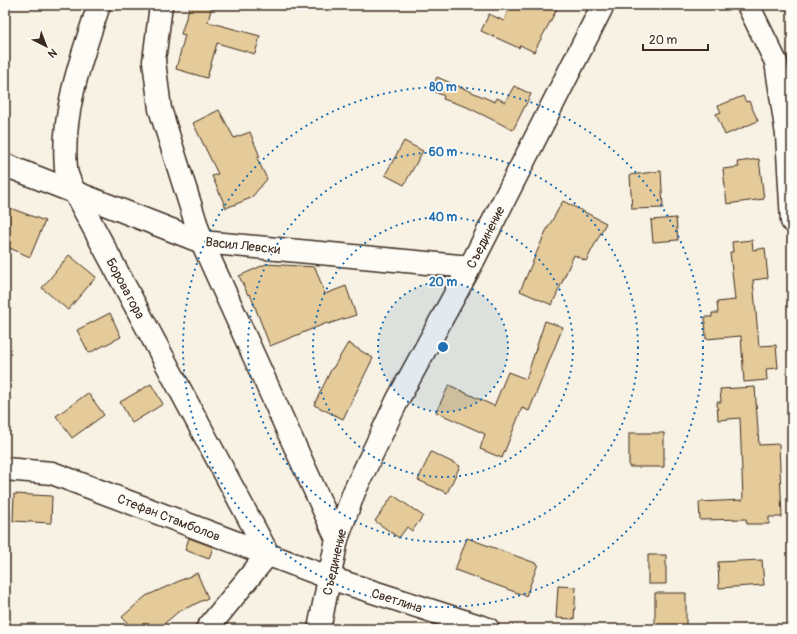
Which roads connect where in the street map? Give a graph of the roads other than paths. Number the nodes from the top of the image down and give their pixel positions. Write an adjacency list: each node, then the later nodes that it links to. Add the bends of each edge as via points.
1 (99, 5): 6 (street, Борова гора, via 82,52 71,99 66,169)
2 (161, 5): 8 (street, via 154,61 160,109)
3 (603, 5): 9 (street, Съединение)
4 (748, 5): 7 (street, via 776,62 786,135)
5 (5, 165): 6 (street, Васил Левски)
6 (74, 191): 8 (street, Васил Левски); 12 (street, Борова гора)
7 (792, 221)
8 (202, 242): 9 (street, Васил Левски); 11 (street)
9 (470, 267): 11 (street, Съединение, via 398,399 354,492)
10 (5, 469): 12 (street, Стефан Стамболов, via 52,473)
11 (337, 539): 13 (street, Съединение)
12 (268, 554): 13 (street, Стефан Стамболов); 14 (street)
13 (330, 578): 15 (street, Съединение); 16 (street, Светлина)
14 (207, 629)
15 (319, 629)
16 (488, 629)

